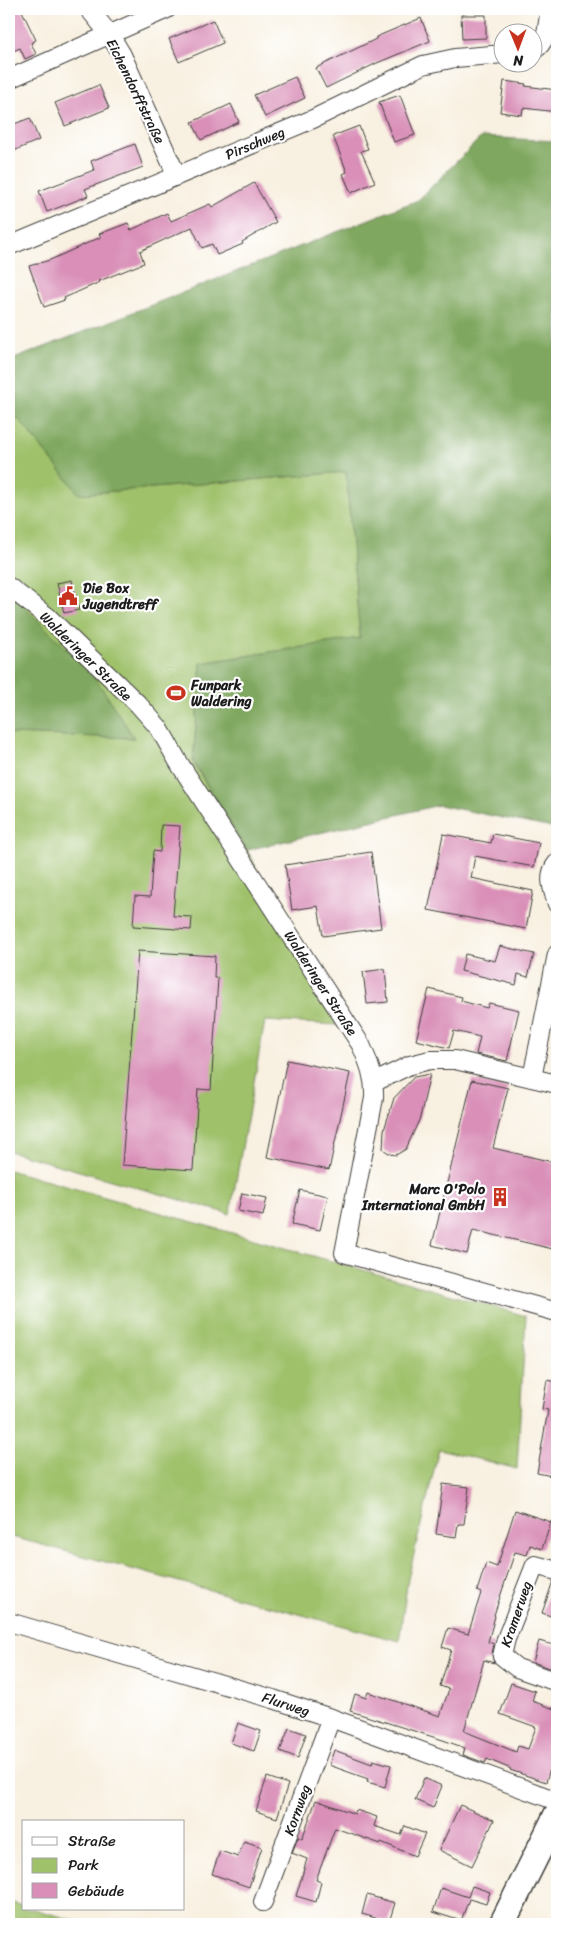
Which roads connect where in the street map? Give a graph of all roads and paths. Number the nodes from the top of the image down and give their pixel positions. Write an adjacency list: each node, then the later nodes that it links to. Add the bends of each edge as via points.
1 (89, 9): 4 (street, Eichendorffstraße)
2 (166, 9): 4 (street)
3 (550, 9): 5 (street)
4 (110, 35): 7 (street); 8 (street, Eichendorffstraße)
5 (544, 40)
6 (494, 55): 8 (street, Pirschweg, via 424,65 313,119)
7 (9, 79)
8 (178, 176): 9 (street, Pirschweg)
9 (9, 246)
10 (9, 587): 15 (street, Walderinger Straße, via 48,617 159,728 361,1045)
11 (557, 863): 12 (street, via 552,870 551,884)
12 (557, 904)
13 (557, 954): 14 (street)
14 (532, 1078): 15 (street, via 455,1060 430,1060 410,1065); 16 (street)
15 (375, 1082): 17 (street, Walderinger Straße, via 344,1253)
16 (557, 1084)
17 (557, 1312)
18 (557, 1571): 20 (street, Kramerweg, via 534,1565 502,1656 517,1668)
19 (9, 1622): 21 (street, Flurweg)
20 (557, 1682)
21 (331, 1718): 22 (street, Flurweg); 24 (street, Kornweg)
22 (557, 1801)
23 (557, 1814): 25 (main road)
24 (263, 1902)
25 (502, 1924)

